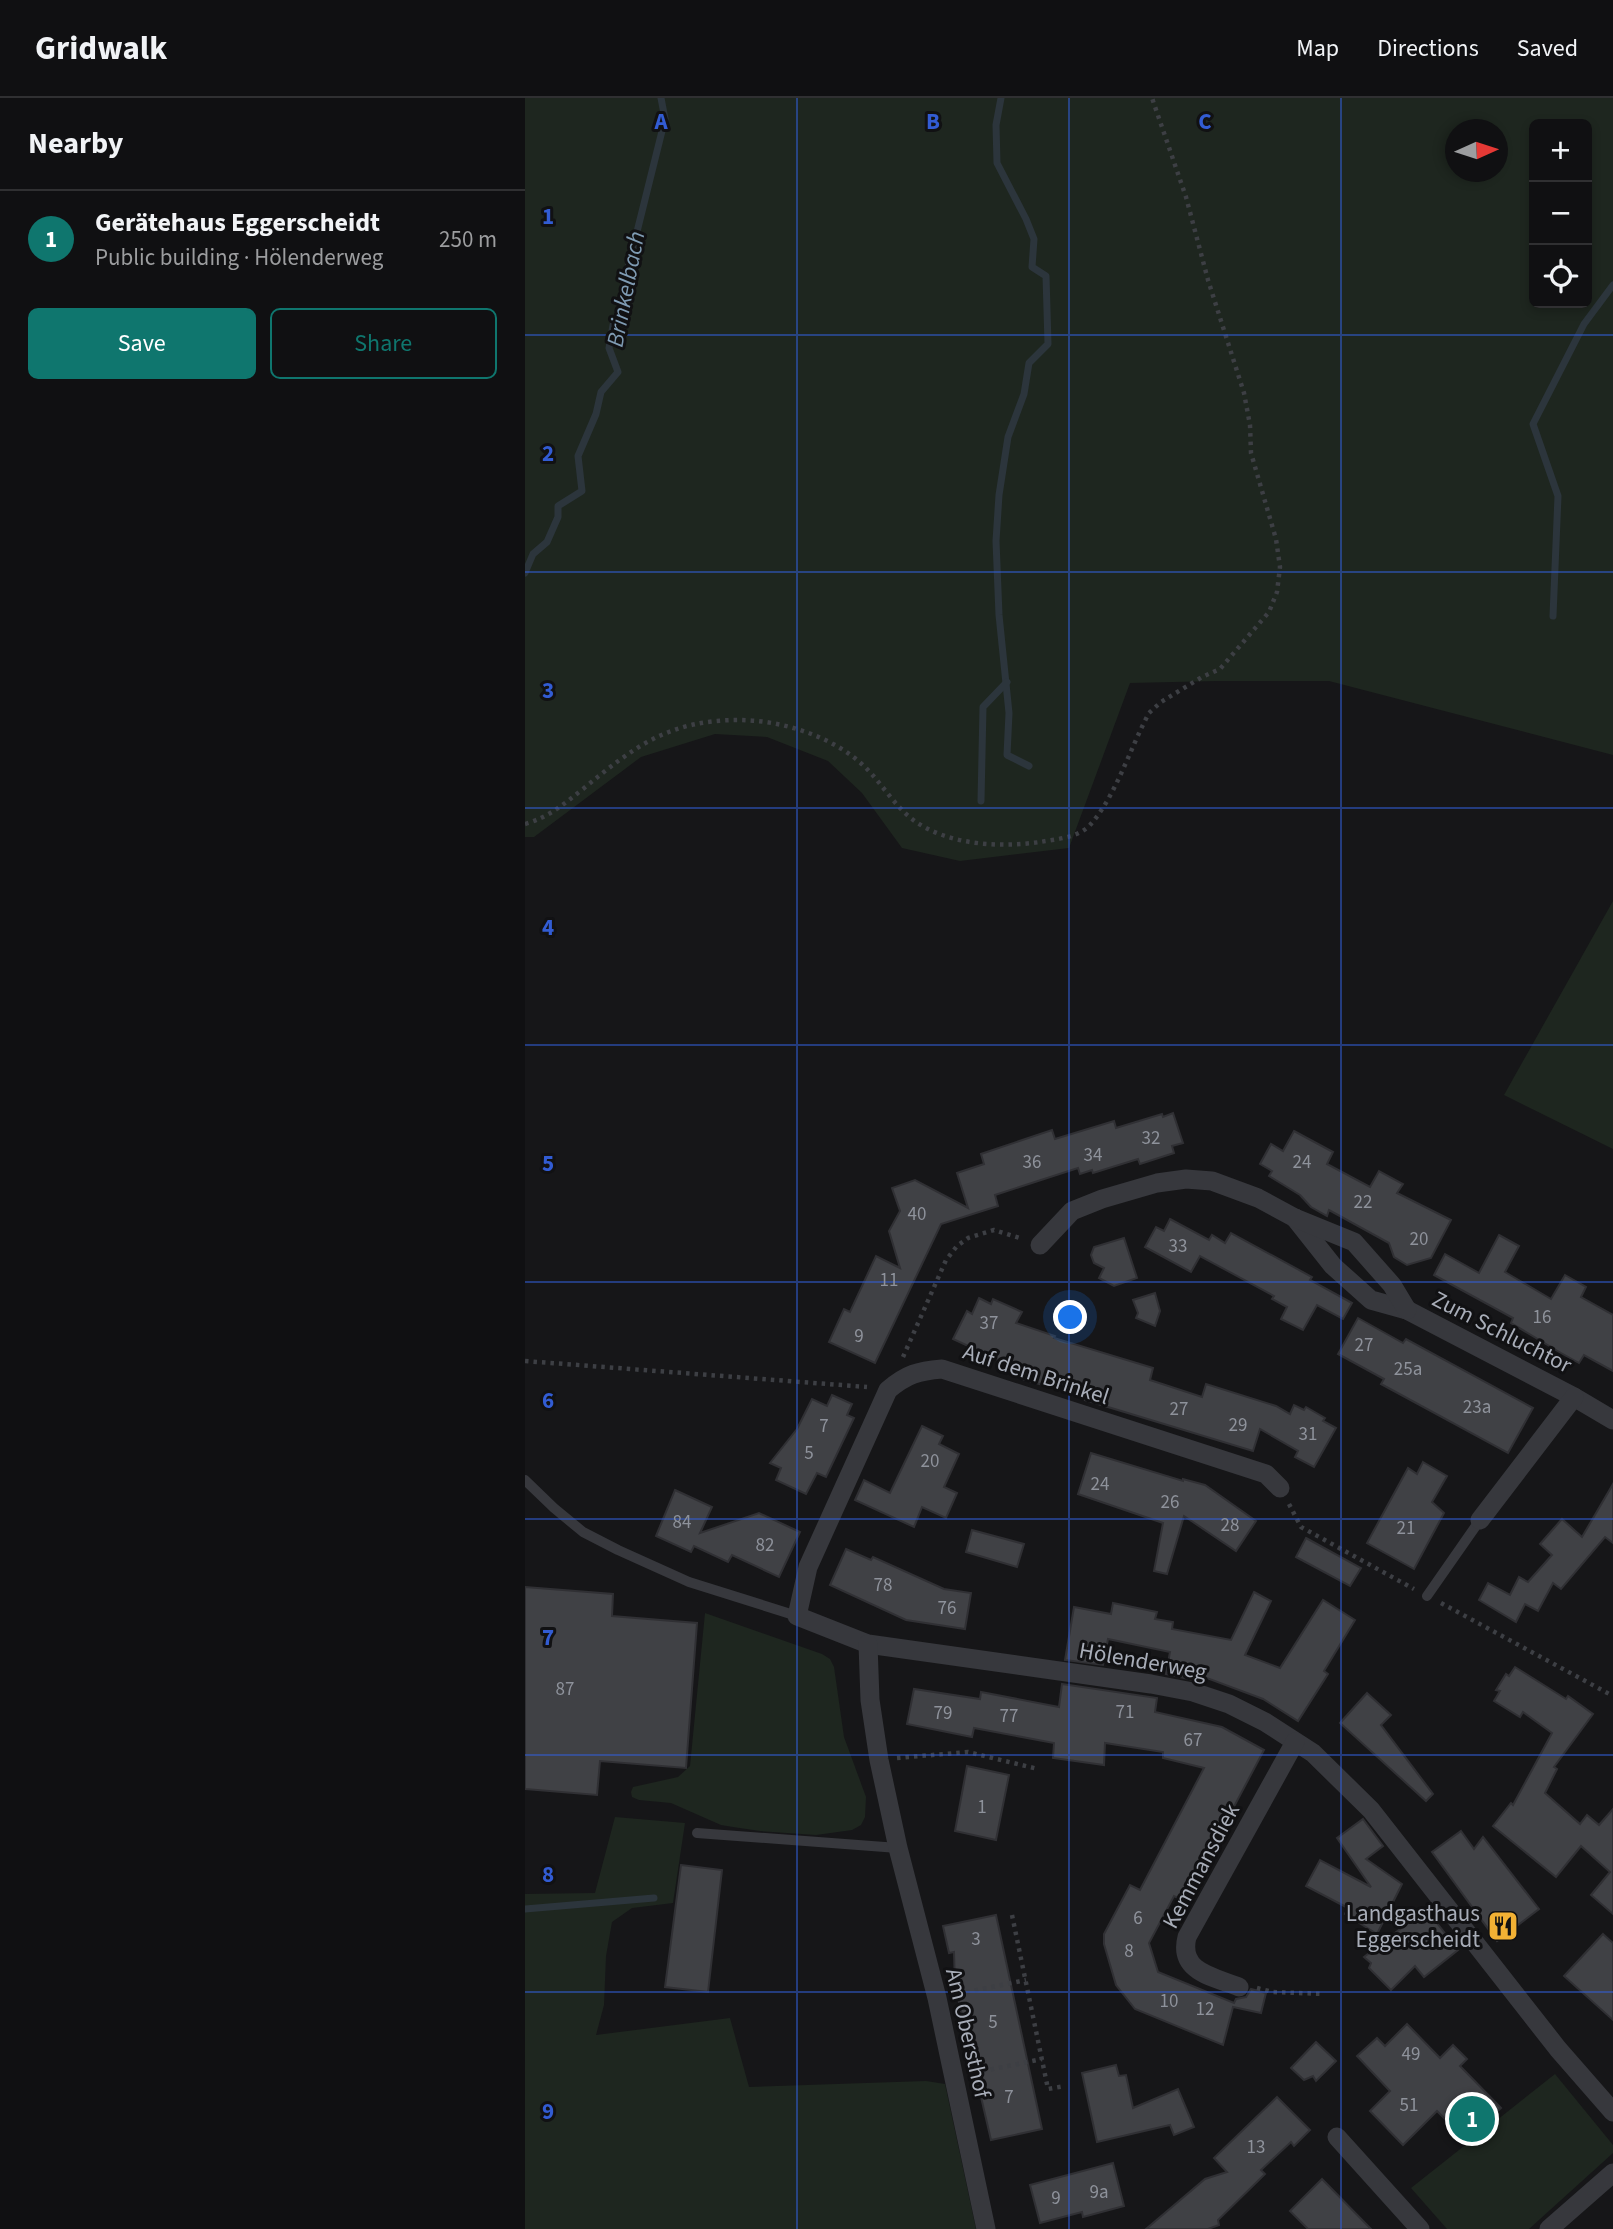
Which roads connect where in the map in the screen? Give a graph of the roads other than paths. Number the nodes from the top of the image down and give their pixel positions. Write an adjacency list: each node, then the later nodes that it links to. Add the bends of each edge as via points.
1 (1295, 1218): 2 (street, Zum Schluchtor, via 1212,1181 1186,1179 1072,1211); 3 (street, Zum Schluchtor, via 1333,1266 1371,1300); 3 (street, Zum Schluchtor, via 1354,1242)
2 (1040, 1245)
3 (1407, 1310): 4 (street, Zum Schluchtor)
4 (1574, 1397): 5 (street, Zum Schluchtor); 8 (street, Zum Schluchtor)
5 (1613, 1420)
6 (525, 1480): 10 (lane, Hölenderweg, via 583,1532 618,1550 689,1582)
7 (1280, 1488): 10 (street, Auf dem Brinkel, via 1266,1474 942,1369 919,1371 888,1390 808,1567)
8 (1480, 1520): 9 (lane)
9 (1427, 1596)
10 (797, 1616): 11 (street, Hölenderweg)
11 (868, 1644): 12 (street, Hölenderweg, via 1193,1692 1229,1704); 14 (street, Am Obersthof, via 870,1700)
12 (1295, 1742): 15 (street, Kemmansdiek, via 1185,1946 1197,1971); 16 (street, Hölenderweg, via 1314,1753 1371,1810 1550,2039)
13 (697, 1833): 14 (lane)
14 (898, 1848): 19 (street, Am Obersthof, via 937,1998)
15 (1239, 1987)
16 (1613, 2112)
17 (1337, 2137): 20 (street)
18 (1613, 2173): 21 (street)
19 (986, 2229)
20 (1420, 2229)
21 (1549, 2229)

